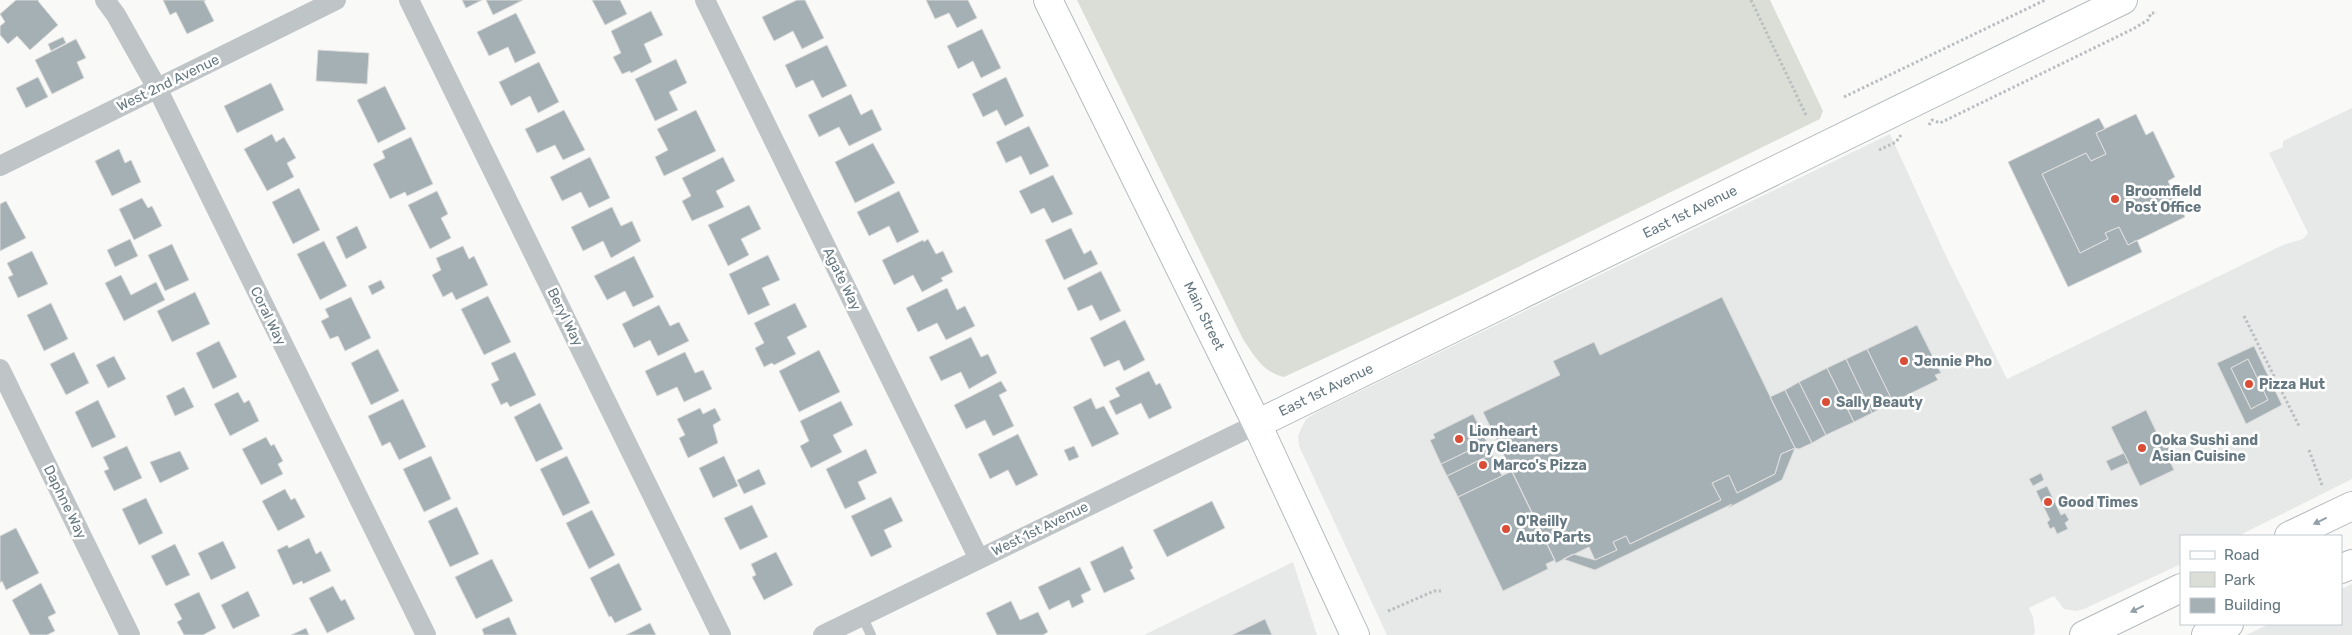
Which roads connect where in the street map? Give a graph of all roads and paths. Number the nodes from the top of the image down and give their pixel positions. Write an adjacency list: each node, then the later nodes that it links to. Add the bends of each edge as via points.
1 (104, 0): 10 (street, Coral Way, via 116,15)
2 (336, 0): 10 (street, West 2nd Avenue)
3 (409, 0): 33 (street, Beryl Way)
4 (705, 0): 25 (street, Agate Way)
5 (1048, 0): 19 (street, Main Street)
6 (1751, 0): 12 (path)
7 (2045, 0): 11 (path)
8 (2123, 0): 19 (street, East 1st Avenue)
9 (2157, 13): 13 (path, via 2151,13 2148,20 2133,29 1940,123 1932,120)
10 (157, 88): 16 (street, West 2nd Avenue); 32 (street, Coral Way)
11 (1844, 97)
12 (1806, 115)
13 (1930, 125)
14 (1902, 135): 15 (path, via 1896,142)
15 (1879, 150)
16 (0, 166)
17 (2244, 316): 20 (path)
18 (0, 369): 31 (street, Daphne Way)
19 (1257, 424): 25 (street, West 1st Avenue); 36 (street, Main Street)
20 (2299, 426)
21 (2309, 450): 22 (path)
22 (2322, 485)
23 (2352, 506): 24 (street, one-way to 24)
24 (2291, 535)
25 (979, 559): 29 (street, West 1st Avenue)
26 (2180, 588): 37 (street, one-way to 37)
27 (1441, 592): 28 (path, via 1434,591)
28 (1388, 611)
29 (862, 616): 34 (street, West 1st Avenue); 35 (lane)
30 (2227, 625): 38 (street)
31 (130, 635)
32 (426, 635)
33 (721, 635)
34 (823, 635)
35 (871, 635)
36 (1354, 635)
37 (2084, 635)
38 (2206, 635)

